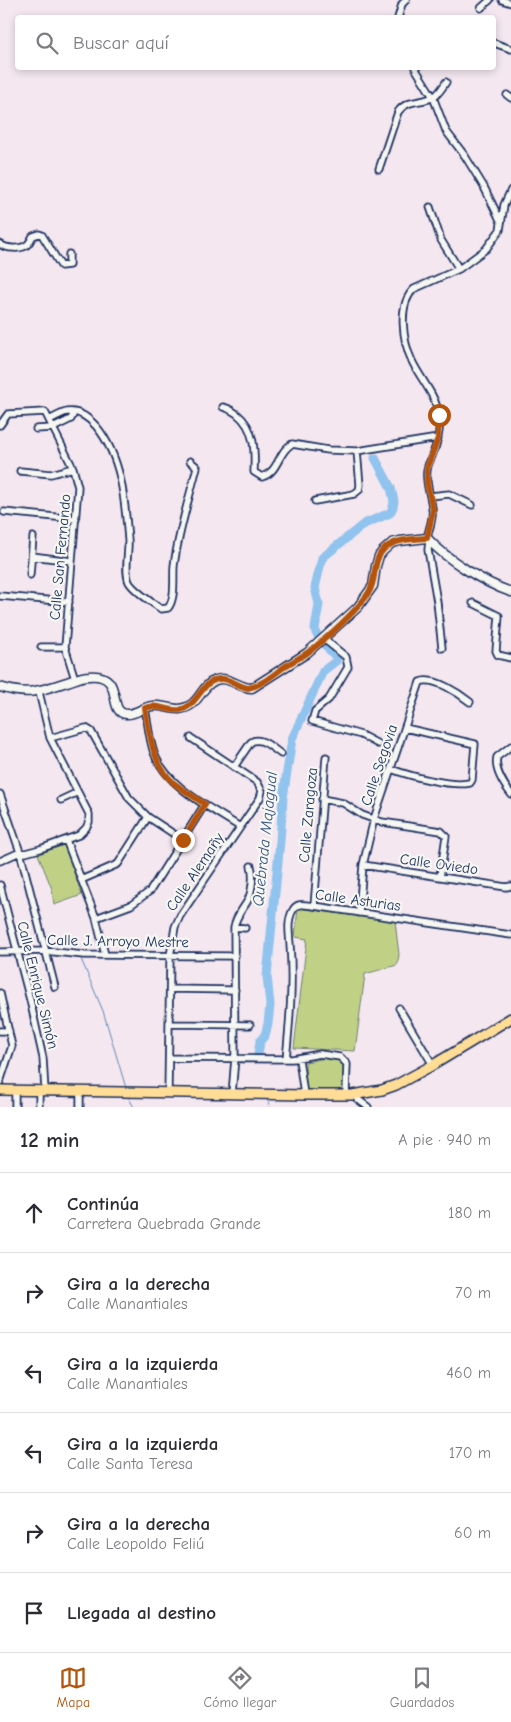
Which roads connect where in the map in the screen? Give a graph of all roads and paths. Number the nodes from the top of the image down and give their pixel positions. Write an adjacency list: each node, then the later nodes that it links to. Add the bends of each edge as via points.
1 (406, 0): 6 (street)
2 (490, 0): 5 (street)
3 (502, 0): 4 (street)
4 (511, 3)
5 (481, 8)
6 (399, 15)
7 (496, 44): 8 (street)
8 (511, 49)
9 (416, 70): 11 (street)
10 (446, 82): 11 (street)
11 (433, 97): 12 (street, via 400,107); 15 (street, via 446,132 484,187)
12 (379, 169)
13 (511, 190): 15 (street, via 504,205)
14 (430, 207): 18 (street, via 441,240)
15 (502, 224): 18 (street, via 498,235 486,249)
16 (0, 244): 17 (street, via 4,248 23,246 39,234 61,266 69,265)
17 (69, 254)
18 (459, 269): 25 (street, via 414,289 404,309 409,353 437,407)
19 (223, 407): 26 (street, via 242,418 251,432 254,472 259,476 274,470 292,444)
20 (74, 414): 21 (street, via 67,412); 23 (street); 27 (street, via 82,414 92,422 110,449 121,480 128,540 128,579 132,587 162,609 168,608 172,599 174,565 197,467)
21 (49, 420): 22 (street, via 45,412 11,414 5,416); 23 (street, Calle San Fernando)
22 (0, 425)
23 (53, 428): 24 (street); 28 (street, Calle San Fernando)
24 (36, 429)
25 (438, 438): 26 (street); 30 (street, via 427,468)
26 (357, 451): 31 (street, via 359,490 354,494)
27 (190, 461)
28 (73, 468): 29 (street, via 51,474); 34 (street, Calle San Fernando, via 78,487)
29 (20, 471)
30 (430, 496): 32 (street, via 449,494); 36 (street, via 432,515)
31 (315, 501)
32 (472, 505)
33 (4, 512): 34 (street)
34 (76, 519): 38 (street, Calle San Fernando)
35 (33, 537): 37 (street)
36 (428, 539): 40 (street, via 466,569); 44 (street, via 392,543 382,551 370,591); 47 (street)
37 (32, 556): 38 (street); 39 (street)
38 (72, 561): 42 (street, Calle San Fernando)
39 (30, 575)
40 (511, 592)
41 (0, 596): 42 (street)
42 (69, 602): 46 (street, Calle San Fernando)
43 (472, 603): 48 (street, via 499,616 496,651 498,655)
44 (324, 639): 53 (street, via 252,688 217,679 206,686 193,703 182,709); 57 (street, via 346,657 348,667 329,699 315,711 312,721 361,735)
45 (41, 647): 46 (street)
46 (65, 647): 49 (street, Calle San Fernando)
47 (442, 648)
48 (511, 658)
49 (75, 679): 51 (street); 53 (street, via 94,676 108,680 113,686 116,706 124,714)
50 (0, 687): 51 (street, via 27,693)
51 (39, 692): 55 (street)
52 (470, 702): 54 (street, Calle Segovia, via 448,688 423,680)
53 (145, 708): 68 (street, via 152,748 161,768 176,784)
54 (405, 728): 62 (street, Calle Segovia); 62 (street, via 475,744 472,780 462,784)
55 (50, 738): 64 (street); 69 (street, via 86,728 92,731 124,791)
56 (191, 738): 61 (street, Calle Alemañy)
57 (378, 744)
58 (511, 746): 63 (street, via 497,757 496,762)
59 (281, 754): 61 (street, via 255,740)
60 (326, 757): 66 (street, Calle Zaragoza)
61 (234, 767): 71 (street, Calle Alemañy, via 257,782 262,791)
62 (391, 770): 70 (street, Calle Segovia)
63 (510, 792)
64 (76, 793): 67 (street); 72 (street, via 89,814 89,822 84,831)
65 (0, 794): 74 (street)
66 (322, 799): 70 (street, via 343,803); 82 (street, Calle Zaragoza)
67 (61, 800)
68 (205, 804): 71 (street); 73 (street)
69 (148, 817): 73 (street); 79 (street, via 118,864)
70 (374, 819): 76 (street, Calle Segovia); 78 (street, via 445,833)
71 (240, 827): 92 (street, Calle Alemañy, via 180,916)
72 (66, 840): 74 (street); 79 (street)
73 (183, 840): 84 (street, via 156,884 144,897)
74 (20, 852): 75 (street); 89 (street)
75 (0, 862)
76 (363, 865): 78 (street, Calle Oviedo); 83 (street, Calle Segovia)
77 (251, 866): 85 (street, via 250,894)
78 (440, 877): 81 (street, Calle Oviedo)
79 (81, 880): 84 (street)
80 (0, 886): 90 (street, Calle Enrique Simón)
81 (511, 886)
82 (314, 906): 83 (street, Calle Asturias); 107 (street, Calle Asturias, via 301,904 292,911 290,920 292,979)
83 (359, 913): 87 (street, Calle Asturias)
84 (96, 918): 91 (street)
85 (234, 927): 86 (street); 93 (street)
86 (245, 928)
87 (511, 935)
88 (0, 952): 90 (street, Calle J. Arroyo Mestre)
89 (45, 952): 90 (street, Calle J. Arroyo Mestre); 91 (street, Calle J. Arroyo Mestre); 94 (street)
90 (18, 953): 113 (street, Calle Enrique Simón, via 43,1058)
91 (105, 955): 92 (street, Calle J. Arroyo Mestre)
92 (170, 956): 93 (street, Calle J. Arroyo Mestre); 95 (street, Calle Alemañy)
93 (235, 956): 96 (street)
94 (55, 987)
95 (170, 989): 96 (street); 100 (street, Calle Alemañy)
96 (235, 990): 101 (street)
97 (0, 993): 104 (street)
98 (399, 1008): 109 (street)
99 (511, 1018): 109 (main road)
100 (170, 1024): 101 (street); 105 (street, Calle Alemañy)
101 (235, 1024): 102 (street); 106 (street)
102 (250, 1025)
103 (0, 1031): 104 (street)
104 (9, 1031): 110 (street, via 11,1050)
105 (169, 1058): 106 (street); 115 (street, Calle Alemañy)
106 (235, 1058): 107 (street); 116 (street)
107 (286, 1059): 108 (street)
108 (299, 1059): 117 (street); 118 (street, via 320,1054 343,1059 347,1064)
109 (432, 1065): 118 (main road, via 389,1088)
110 (0, 1082)
111 (0, 1090): 112 (main road)
112 (15, 1090): 113 (main road); 119 (street)
113 (42, 1091): 114 (main road); 120 (street, Calle Enrique Simón)
114 (80, 1091): 115 (main road); 121 (street)
115 (168, 1093): 116 (main road)
116 (232, 1094): 117 (main road)
117 (304, 1095): 118 (main road)
118 (348, 1095): 122 (street)
119 (15, 1107)
120 (39, 1107)
121 (80, 1107)
122 (368, 1107)

